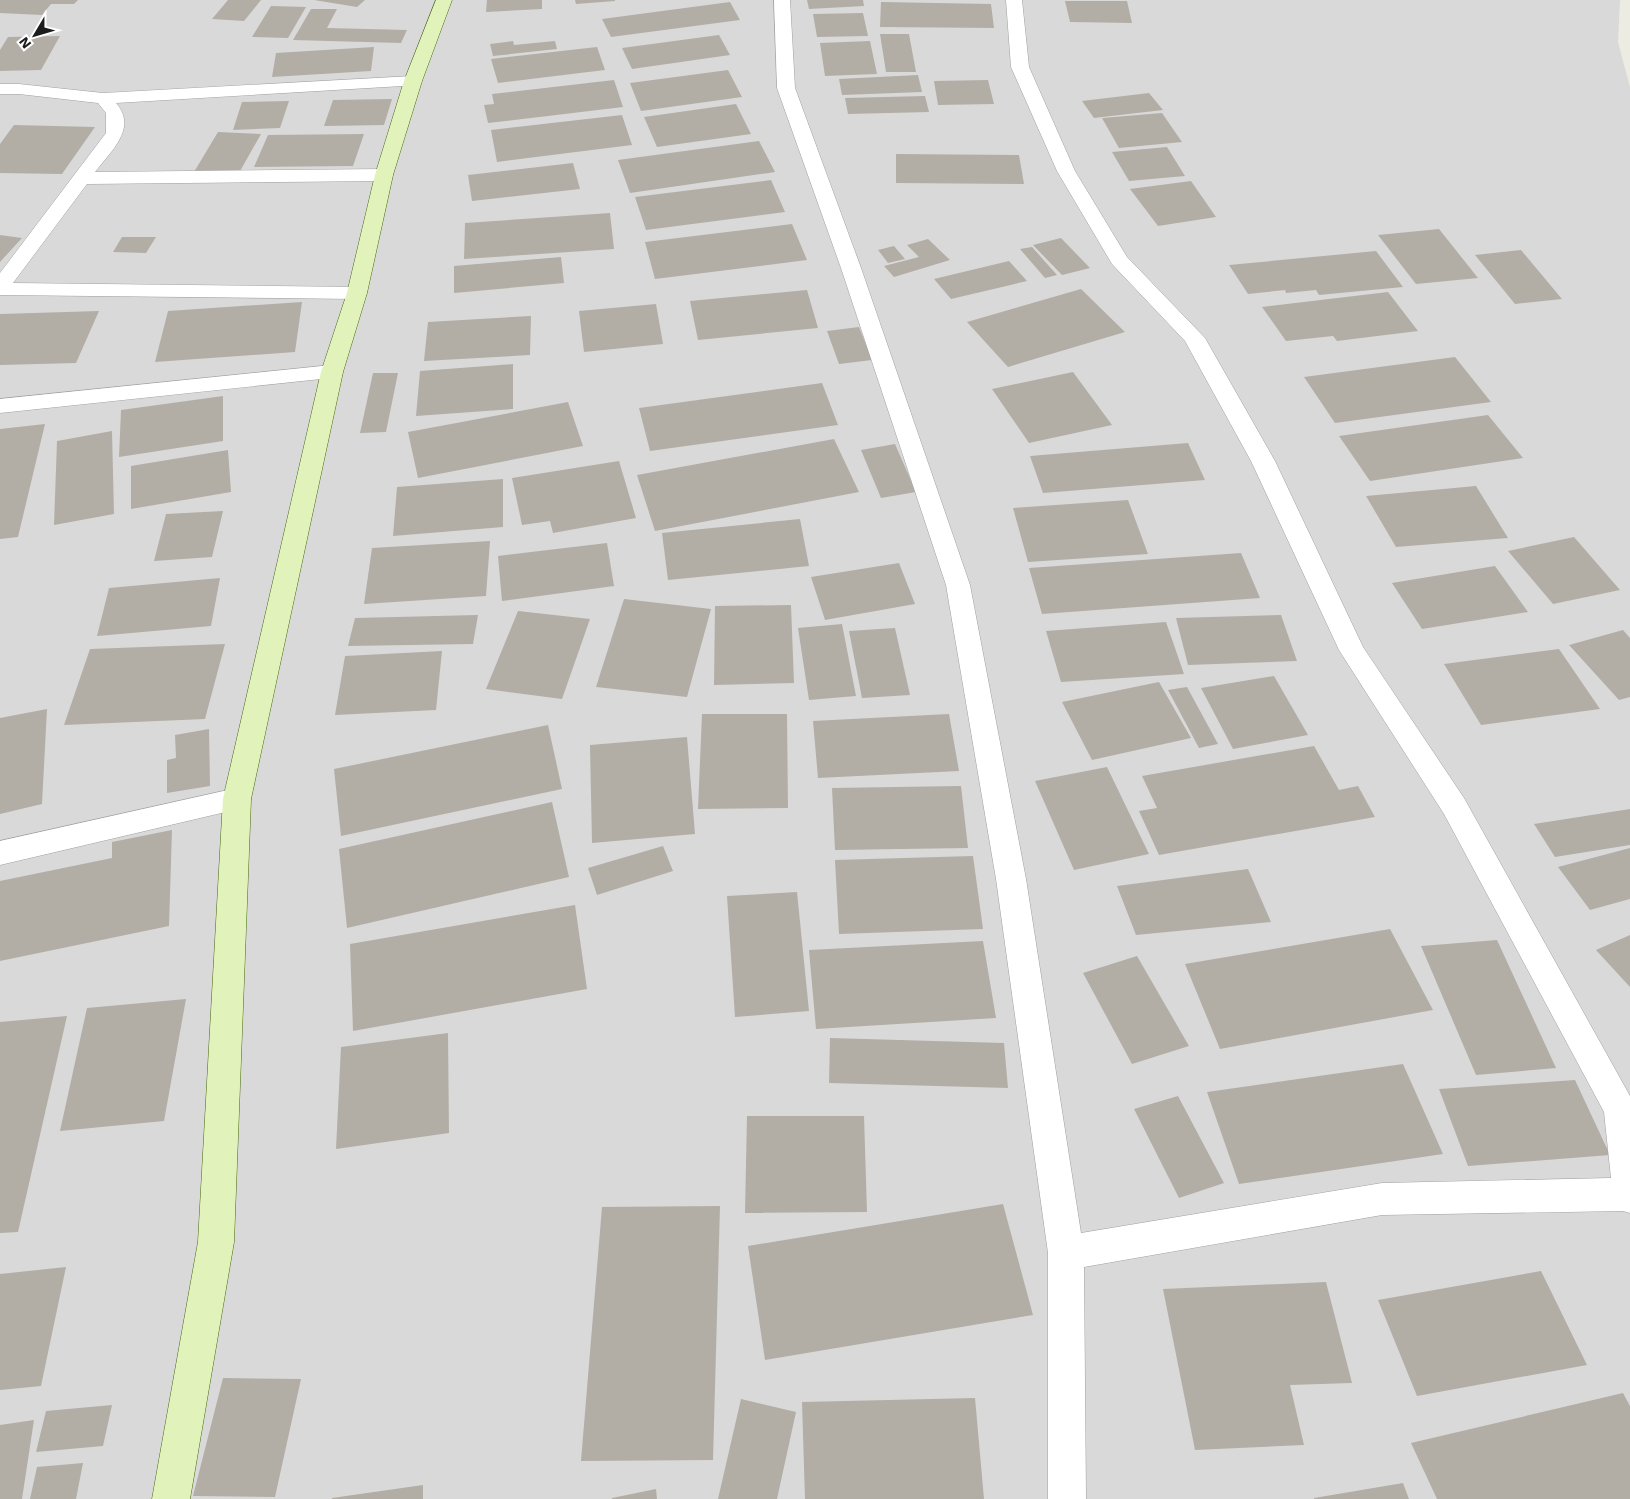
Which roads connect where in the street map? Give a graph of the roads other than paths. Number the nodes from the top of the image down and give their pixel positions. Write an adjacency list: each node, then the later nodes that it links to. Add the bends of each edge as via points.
1 (444, 0): 4 (street)
2 (782, 0): 16 (street, via 786,88 958,585 1011,880)
3 (1014, 0): 15 (street, via 1020,67 1066,171 1119,260 1194,338 1263,462 1352,650 1454,806 1620,1110)
4 (413, 81): 6 (street); 7 (street)
5 (0, 90): 6 (street)
6 (103, 98): 8 (street, via 115,112 115,132)
7 (384, 175): 8 (street); 10 (street)
8 (81, 178): 9 (street)
9 (0, 288): 10 (street)
10 (357, 293): 11 (street)
11 (332, 372): 12 (street); 13 (street)
12 (0, 406)
13 (237, 799): 14 (street); 17 (street, via 216,1242)
14 (0, 852)
15 (1629, 1196): 16 (street, via 1382,1199)
16 (1066, 1253): 18 (street)
17 (170, 1499)
18 (1067, 1499)

